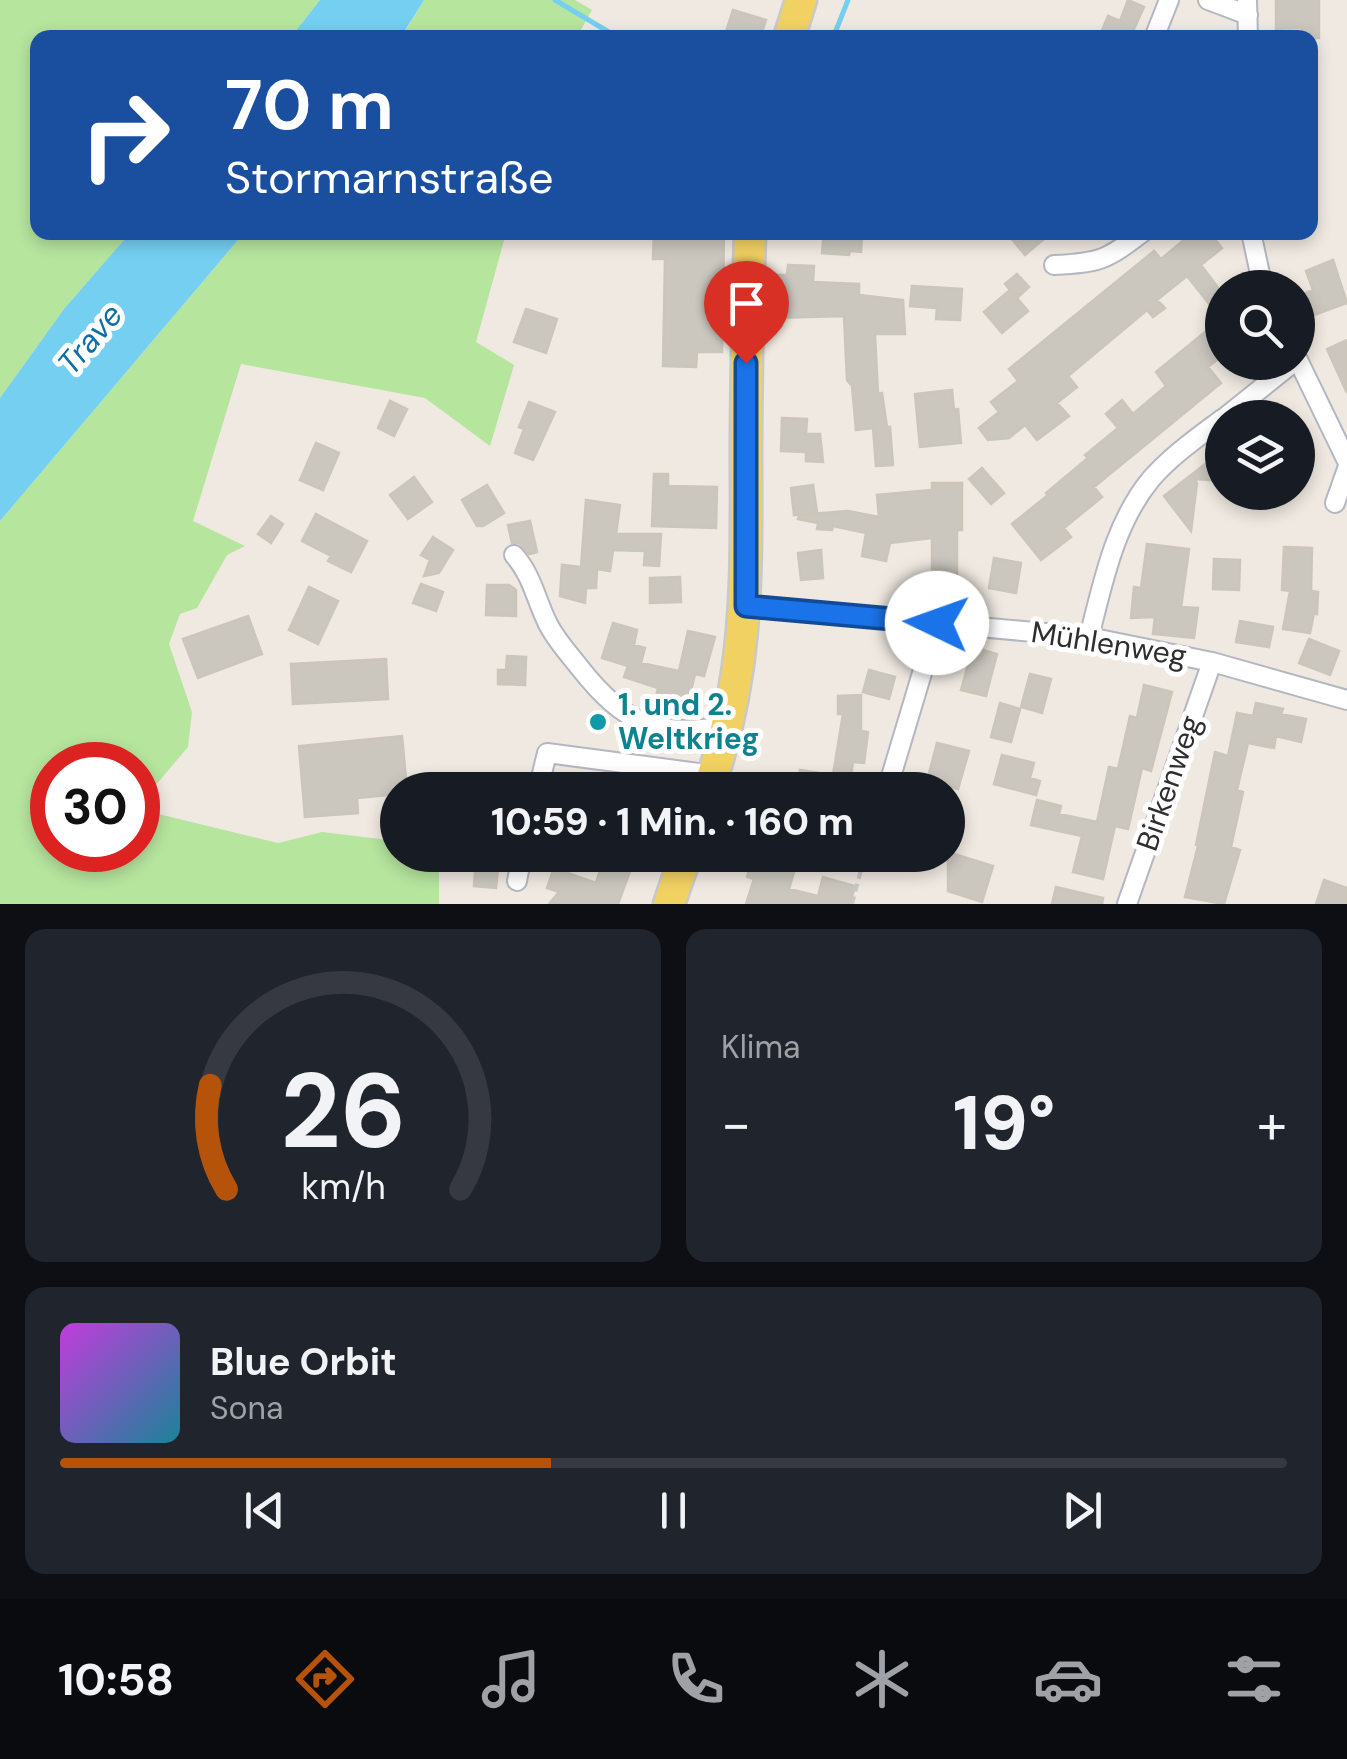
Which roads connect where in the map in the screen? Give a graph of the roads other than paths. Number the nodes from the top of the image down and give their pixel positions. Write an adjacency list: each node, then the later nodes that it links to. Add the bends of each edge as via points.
1 (801, 0): 5 (main road)
2 (1169, 0): 6 (street)
3 (1208, 0): 4 (street)
4 (1248, 8)
5 (792, 30)
6 (1157, 30)
7 (750, 240): 20 (main road)
8 (1132, 240): 10 (street, via 1092,264)
9 (1253, 240): 11 (street)
10 (1054, 265)
11 (1260, 270)
12 (1271, 380): 14 (street)
13 (1307, 380): 16 (street)
14 (1246, 400)
15 (1205, 433): 22 (street, via 1152,478 1133,504 1110,556)
16 (1347, 460)
17 (1347, 469): 18 (street)
18 (1334, 504)
19 (514, 555): 25 (street, via 556,637 612,705 646,726 694,732)
20 (746, 606): 21 (street, Mühlenweg); 25 (main road)
21 (937, 623): 22 (street, Mühlenweg); 29 (street)
22 (1089, 638): 23 (street, Mühlenweg)
23 (1212, 662): 24 (street, Mühlenweg); 34 (street, Birkenweg)
24 (1347, 700)
25 (728, 725): 28 (main road)
26 (543, 772): 27 (street, via 548,753)
27 (655, 772)
28 (714, 772)
29 (892, 772)
30 (519, 872): 32 (street)
31 (680, 872): 33 (main road)
32 (517, 881)
33 (669, 904)
34 (1127, 904)

